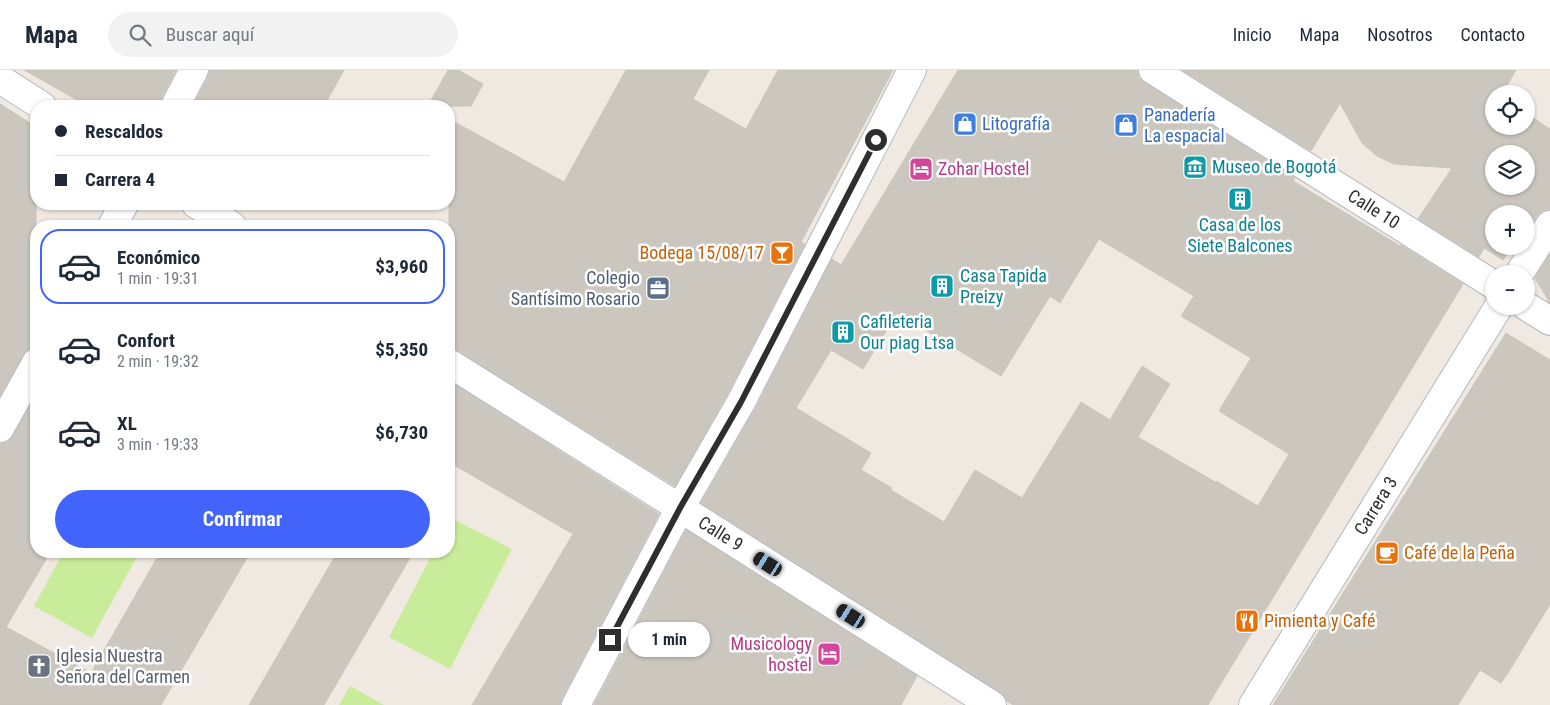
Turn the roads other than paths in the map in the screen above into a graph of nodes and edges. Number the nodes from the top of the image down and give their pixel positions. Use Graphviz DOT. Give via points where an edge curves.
graph roads {
  1 [pos="194,70"];
  2 [pos="912,70"];
  3 [pos="1154,70"];
  4 [pos="0,79"];
  5 [pos="33,100"];
  6 [pos="178,100"];
  7 [pos="206,210"];
  8 [pos="222,220"];
  9 [pos="1550,225"];
  10 [pos="1525,265"];
  11 [pos="1485,279"];
  12 [pos="1535,312"];
  13 [pos="1493,315"];
  14 [pos="1550,321"];
  15 [pos="455,367"];
  16 [pos="30,374"];
  17 [pos="0,428"];
  18 [pos="680,508"];
  19 [pos="576,705"];
  20 [pos="992,705"];
  21 [pos="1253,705"];
  1 -- 6 [label="street"];
  2 -- 18 [label="street" via="741,402"];
  3 -- 11 [label="street, Calle 10"];
  4 -- 5 [label="street"];
  7 -- 8 [label="street"];
  9 -- 10 [label="street"];
  12 -- 14 [label="street"];
  13 -- 21 [label="street, Carrera 3"];
  15 -- 18 [label="street, Calle 9"];
  16 -- 17 [label="street"];
  18 -- 19 [label="street"];
  18 -- 20 [label="street, Calle 9"];
}
